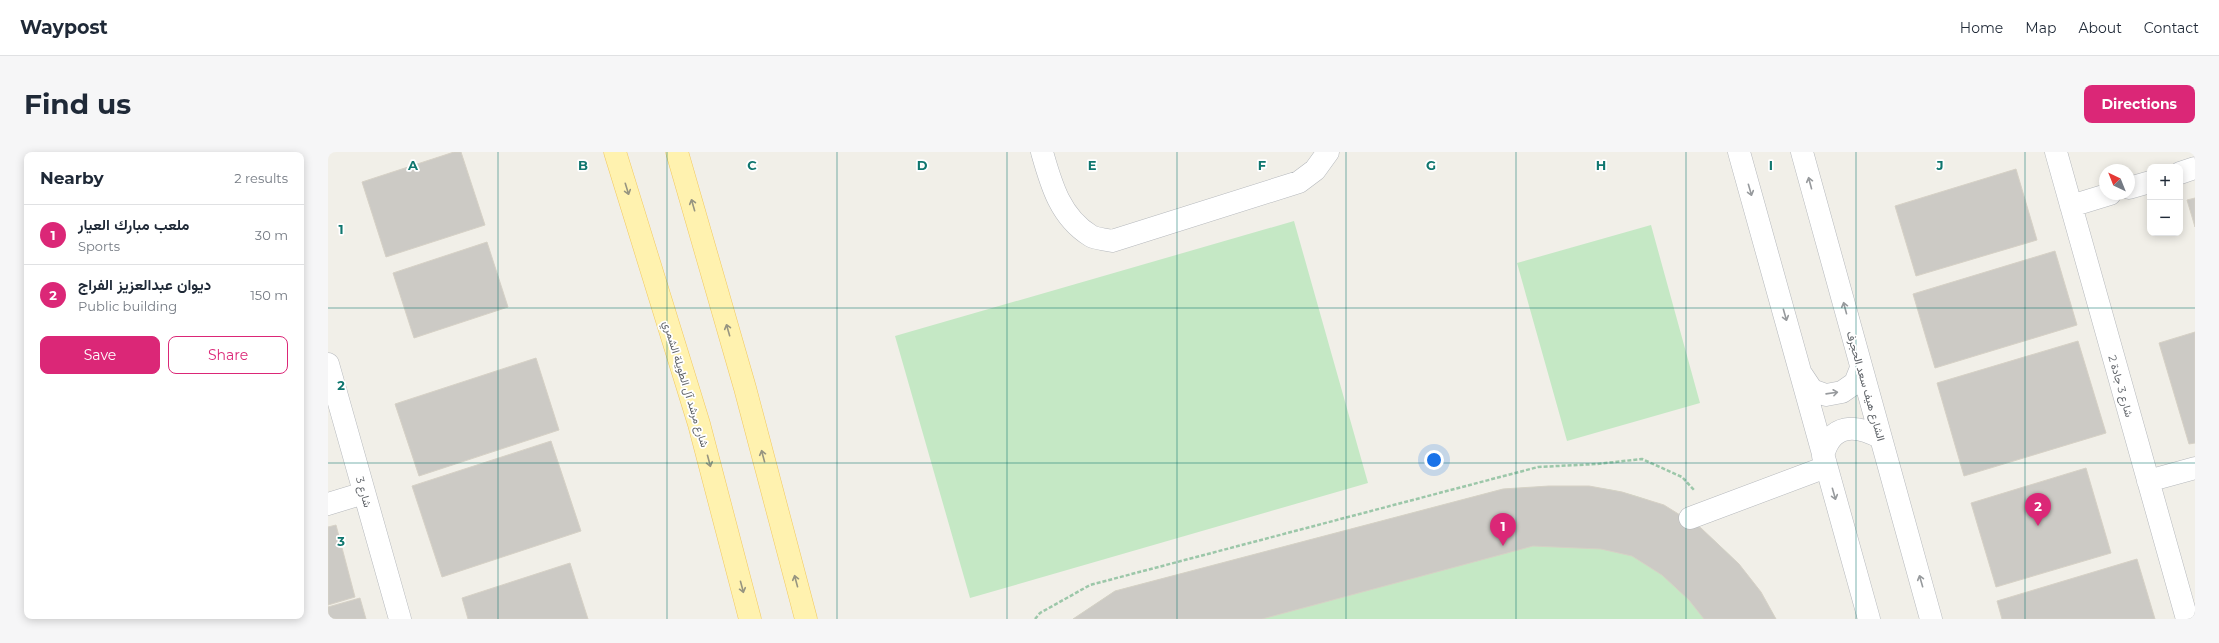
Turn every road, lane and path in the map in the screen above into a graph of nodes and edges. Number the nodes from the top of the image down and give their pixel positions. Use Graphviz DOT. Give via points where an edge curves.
graph roads {
  1 [pos="615,152"];
  2 [pos="677,152"];
  3 [pos="1042,152"];
  4 [pos="1328,152"];
  5 [pos="1740,152"];
  6 [pos="1802,152"];
  7 [pos="2056,152"];
  8 [pos="2195,168"];
  9 [pos="2183,172"];
  10 [pos="2147,183"];
  11 [pos="2135,186"];
  12 [pos="2099,197"];
  13 [pos="2071,206"];
  14 [pos="328,364"];
  15 [pos="1861,368"];
  16 [pos="1802,375"];
  17 [pos="1881,438"];
  18 [pos="1824,461"];
  19 [pos="2195,468"];
  20 [pos="2148,481"];
  21 [pos="364,493"];
  22 [pos="328,504"];
  23 [pos="1711,510"];
  24 [pos="1690,518"];
  25 [pos="752,618"];
  26 [pos="400,619"];
  27 [pos="806,619"];
  28 [pos="1036,619"];
  29 [pos="1869,619"];
  30 [pos="1931,619"];
  31 [pos="2187,619"];
  1 -- 25 [label="main road, شارع مرشد آل الطويلة الشمري, one-way" via="699,424"];
  27 -- 2 [label="main road, one-way" via="745,388"];
  3 -- 4 [label="street" via="1062,207 1075,224 1092,237 1112,241 1294,184 1314,170"];
  5 -- 16 [label="street, one-way"];
  15 -- 6 [label="street, الشارع هيف سعد الحجرف, one-way"];
  7 -- 13 [label="street, شارع 3 جادة 2"];
  8 -- 9 [label="street"];
  10 -- 11 [label="street"];
  12 -- 13 [label="street"];
  13 -- 20 [label="street, شارع 3 جادة 2"];
  14 -- 21 [label="street, شارع 3"];
  16 -- 15 [label="street, one-way" via="1812,390 1826,395 1842,392 1855,383"];
  15 -- 17 [label="street, الشارع هيف سعد الحجرف"];
  16 -- 18 [label="street"];
  17 -- 18 [label="street" via="1853,427 1842,430 1825,446"];
  30 -- 17 [label="street, الشارع هيف سعد الحجرف, one-way"];
  18 -- 23 [label="street"];
  18 -- 29 [label="street, one-way"];
  19 -- 20 [label="street"];
  20 -- 31 [label="street, شارع 3 جادة 2"];
  21 -- 22 [label="street"];
  21 -- 26 [label="street, شارع 3"];
  23 -- 24 [label="street"];
  23 -- 28 [label="path" via="1682,477 1642,459 1538,467 1090,585 1040,613"];
}
